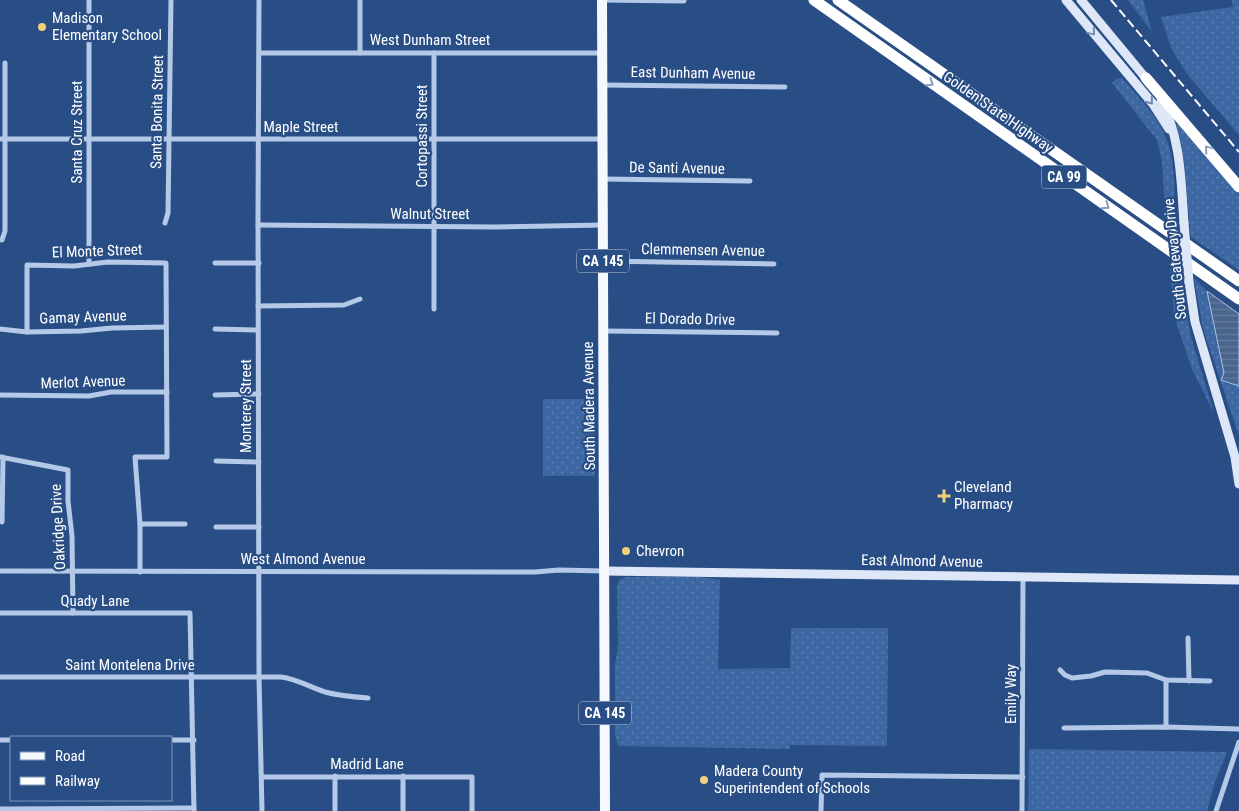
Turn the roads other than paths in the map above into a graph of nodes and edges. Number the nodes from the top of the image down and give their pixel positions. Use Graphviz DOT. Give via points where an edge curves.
graph roads {
  1 [pos="89,0"];
  2 [pos="171,0"];
  3 [pos="259,0"];
  4 [pos="360,0"];
  5 [pos="601,0"];
  6 [pos="805,0"];
  7 [pos="814,0"];
  8 [pos="838,0"];
  9 [pos="848,0"];
  10 [pos="1066,0"];
  11 [pos="1081,0"];
  12 [pos="684,1"];
  13 [pos="900,43"];
  14 [pos="360,52"];
  15 [pos="259,53"];
  16 [pos="434,53"];
  17 [pos="602,53"];
  18 [pos="890,54"];
  19 [pos="1128,56"];
  20 [pos="5,63"];
  21 [pos="1118,64"];
  22 [pos="1146,78"];
  23 [pos="602,85"];
  24 [pos="784,87"];
  25 [pos="2,139"];
  26 [pos="169,139"];
  27 [pos="258,139"];
  28 [pos="602,139"];
  29 [pos="90,140"];
  30 [pos="434,140"];
  31 [pos="1176,145"];
  32 [pos="602,180"];
  33 [pos="750,181"];
  34 [pos="1239,187"];
  35 [pos="164,223"];
  36 [pos="258,225"];
  37 [pos="603,225"];
  38 [pos="435,227"];
  39 [pos="2,240"];
  40 [pos="603,261"];
  41 [pos="259,263"];
  42 [pos="88,264"];
  43 [pos="215,264"];
  44 [pos="774,264"];
  45 [pos="1239,281"];
  46 [pos="1239,298"];
  47 [pos="360,299"];
  48 [pos="258,306"];
  49 [pos="434,309"];
  50 [pos="166,327"];
  51 [pos="0,329"];
  52 [pos="215,329"];
  53 [pos="258,330"];
  54 [pos="603,331"];
  55 [pos="27,332"];
  56 [pos="776,333"];
  57 [pos="166,392"];
  58 [pos="258,394"];
  59 [pos="0,395"];
  60 [pos="215,395"];
  61 [pos="2,457"];
  62 [pos="216,461"];
  63 [pos="259,462"];
  64 [pos="1239,484"];
  65 [pos="2,522"];
  66 [pos="140,524"];
  67 [pos="185,524"];
  68 [pos="216,526"];
  69 [pos="259,526"];
  70 [pos="605,570"];
  71 [pos="0,571"];
  72 [pos="72,572"];
  73 [pos="140,572"];
  74 [pos="260,572"];
  75 [pos="1023,576"];
  76 [pos="1239,580"];
  77 [pos="0,613"];
  78 [pos="73,613"];
  79 [pos="1188,638"];
  80 [pos="1060,670"];
  81 [pos="259,677"];
  82 [pos="0,678"];
  83 [pos="191,678"];
  84 [pos="1166,680"];
  85 [pos="1189,681"];
  86 [pos="1210,681"];
  87 [pos="368,698"];
  88 [pos="1166,727"];
  89 [pos="1064,728"];
  90 [pos="1239,729"];
  91 [pos="172,740"];
  92 [pos="194,740"];
  93 [pos="1239,742"];
  94 [pos="335,776"];
  95 [pos="403,776"];
  96 [pos="262,777"];
  97 [pos="1023,777"];
  98 [pos="0,809"];
  99 [pos="194,810"];
  100 [pos="262,811"];
  101 [pos="335,811"];
  102 [pos="403,811"];
  103 [pos="472,811"];
  104 [pos="605,811"];
  105 [pos="820,811"];
  106 [pos="1022,811"];
  107 [pos="1216,811"];
  1 -- 29 [label="street, Santa Cruz Street"];
  2 -- 26 [label="street, Santa Bonita Street"];
  3 -- 15 [label="street, Monterey Street"];
  4 -- 14 [label="street"];
  5 -- 12 [label="street"];
  5 -- 17 [label="main road, South Madera Avenue / CA 145"];
  6 -- 18 [label="highway"];
  7 -- 18 [label="highway, Golden State Highway / CA 99"];
  8 -- 13 [label="highway, Golden State Highway / CA 99"];
  9 -- 13 [label="highway"];
  10 -- 21 [label="main road, South Gateway Drive, one-way"];
  11 -- 19 [label="main road, South Gateway Drive"];
  13 -- 45 [label="highway, Golden State Highway / CA 99"];
  14 -- 15 [label="street, West Dunham Street"];
  14 -- 16 [label="street, West Dunham Street"];
  15 -- 27 [label="street, Monterey Street"];
  16 -- 17 [label="street, West Dunham Street"];
  16 -- 30 [label="street, Cortopassi Street"];
  17 -- 23 [label="main road, South Madera Avenue / CA 145"];
  18 -- 46 [label="highway, Golden State Highway / CA 99, one-way"];
  19 -- 21 [label="main road"];
  19 -- 22 [label="main road, South Gateway Drive"];
  20 -- 25 [label="street"];
  21 -- 31 [label="main road, South Gateway Drive, one-way" via="1158,111"];
  22 -- 31 [label="main road, South Gateway Drive" via="1167,111"];
  34 -- 22 [label="highway, one-way"];
  23 -- 24 [label="street, East Dunham Avenue"];
  23 -- 28 [label="main road, South Madera Avenue / CA 145"];
  25 -- 29 [label="street, Maple Street"];
  25 -- 39 [label="street" via="5,231"];
  26 -- 27 [label="street, Maple Street"];
  26 -- 29 [label="street, Maple Street"];
  26 -- 35 [label="street, Santa Bonita Street" via="168,213"];
  27 -- 30 [label="street, Maple Street"];
  27 -- 36 [label="street, Monterey Street"];
  28 -- 30 [label="street, Maple Street"];
  28 -- 32 [label="main road, South Madera Avenue / CA 145"];
  29 -- 42 [label="street, Santa Cruz Street"];
  30 -- 38 [label="street, Cortopassi Street"];
  31 -- 64 [label="main road, South Gateway Drive, bridge" via="1195,322 1235,457"];
  32 -- 33 [label="street, De Santi Avenue"];
  32 -- 37 [label="main road, South Madera Avenue / CA 145"];
  36 -- 38 [label="street, Walnut Street"];
  36 -- 41 [label="street, Monterey Street"];
  37 -- 38 [label="street, Walnut Street"];
  37 -- 40 [label="main road, South Madera Avenue / CA 145"];
  38 -- 49 [label="street, Cortopassi Street"];
  40 -- 44 [label="street, Clemmensen Avenue"];
  40 -- 54 [label="main road, South Madera Avenue / CA 145"];
  41 -- 43 [label="street"];
  41 -- 48 [label="street, Monterey Street"];
  42 -- 50 [label="street, El Monte Street" via="166,262"];
  42 -- 55 [label="street, El Monte Street" via="27,265"];
  47 -- 48 [label="street" via="344,305"];
  48 -- 53 [label="street, Monterey Street"];
  50 -- 55 [label="street, Gamay Avenue"];
  50 -- 57 [label="street"];
  51 -- 55 [label="street, Gamay Avenue"];
  52 -- 53 [label="street"];
  53 -- 58 [label="street, Monterey Street"];
  54 -- 56 [label="street, El Dorado Drive"];
  54 -- 70 [label="main road, South Madera Avenue / CA 145"];
  57 -- 59 [label="street, Merlot Avenue" via="111,392 89,396"];
  57 -- 66 [label="street" via="167,457 135,458"];
  58 -- 60 [label="street"];
  58 -- 63 [label="street, Monterey Street"];
  61 -- 65 [label="street"];
  61 -- 72 [label="street, Oakridge Drive" via="68,470"];
  62 -- 63 [label="street"];
  63 -- 69 [label="street, Monterey Street"];
  66 -- 67 [label="street"];
  66 -- 73 [label="street"];
  68 -- 69 [label="street"];
  69 -- 74 [label="street, Monterey Street"];
  70 -- 74 [label="street, West Almond Avenue"];
  70 -- 75 [label="main road, East Almond Avenue"];
  70 -- 104 [label="main road, South Madera Avenue / CA 145"];
  71 -- 72 [label="street, West Almond Avenue"];
  72 -- 73 [label="street, West Almond Avenue"];
  72 -- 78 [label="street, Oakridge Drive"];
  73 -- 74 [label="street, West Almond Avenue"];
  74 -- 81 [label="street, Monterey Street"];
  75 -- 76 [label="main road, East Almond Avenue"];
  75 -- 97 [label="street, Emily Way"];
  77 -- 78 [label="street, Quady Lane"];
  78 -- 83 [label="street, Quady Lane" via="190,613"];
  79 -- 85 [label="street"];
  80 -- 84 [label="street" via="1072,678 1105,672 1147,673"];
  81 -- 83 [label="street, Saint Montelena Drive"];
  81 -- 87 [label="street, Saint Montelena Drive" via="291,678 338,696"];
  81 -- 96 [label="street, Monterey Street"];
  82 -- 83 [label="street, Saint Montelena Drive"];
  83 -- 92 [label="street"];
  84 -- 85 [label="street"];
  84 -- 88 [label="street"];
  85 -- 86 [label="street"];
  88 -- 89 [label="street"];
  88 -- 90 [label="street"];
  91 -- 92 [label="street"];
  92 -- 99 [label="street"];
  93 -- 107 [label="street"];
  94 -- 95 [label="street, Madrid Lane"];
  94 -- 96 [label="street, Madrid Lane"];
  94 -- 101 [label="street"];
  95 -- 102 [label="street"];
  95 -- 103 [label="street, Madrid Lane" via="472,777"];
  96 -- 100 [label="street, Monterey Street"];
  97 -- 105 [label="street" via="822,776"];
  97 -- 106 [label="street, Emily Way"];
  98 -- 99 [label="street"];
}
